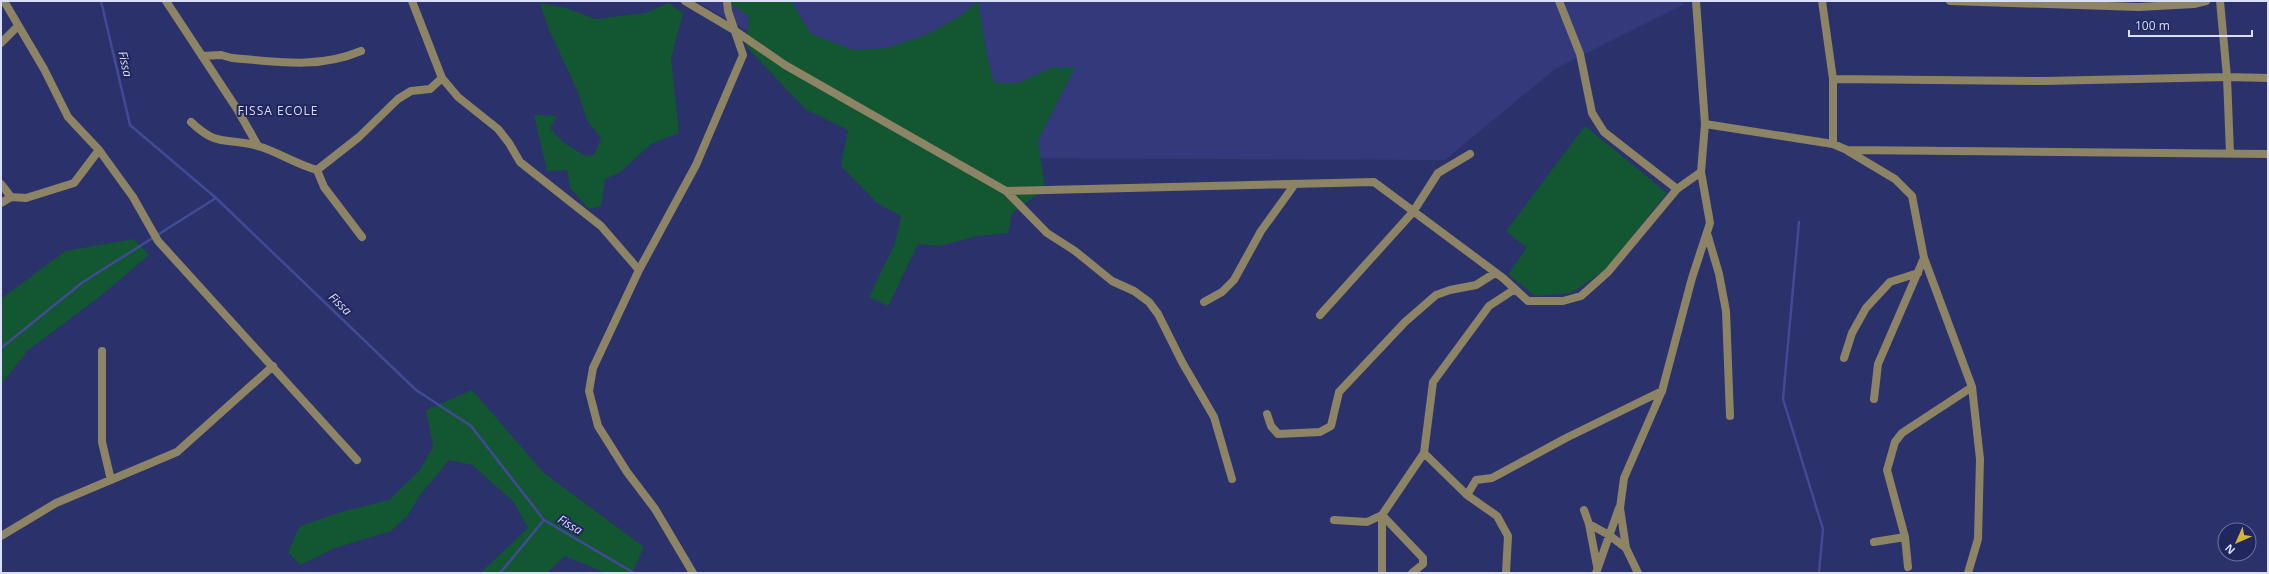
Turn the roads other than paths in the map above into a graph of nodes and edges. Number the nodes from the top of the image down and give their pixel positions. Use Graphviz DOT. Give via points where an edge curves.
graph roads {
  1 [pos="4,1"];
  2 [pos="166,1"];
  3 [pos="412,1"];
  4 [pos="684,1"];
  5 [pos="727,1"];
  6 [pos="1559,1"];
  7 [pos="1696,1"];
  8 [pos="1822,1"];
  9 [pos="1950,1"];
  10 [pos="2206,1"];
  11 [pos="2220,1"];
  12 [pos="2062,3"];
  13 [pos="18,26"];
  14 [pos="734,30"];
  15 [pos="1,43"];
  16 [pos="361,51"];
  17 [pos="202,56"];
  18 [pos="2227,77"];
  19 [pos="442,78"];
  20 [pos="2268,78"];
  21 [pos="1833,79"];
  22 [pos="191,122"];
  23 [pos="1704,124"];
  24 [pos="1832,144"];
  25 [pos="258,146"];
  26 [pos="99,150"];
  27 [pos="1847,150"];
  28 [pos="2230,153"];
  29 [pos="1470,154"];
  30 [pos="2268,154"];
  31 [pos="317,170"];
  32 [pos="1701,172"];
  33 [pos="1,184"];
  34 [pos="1295,184"];
  35 [pos="1677,189"];
  36 [pos="1006,191"];
  37 [pos="11,197"];
  38 [pos="1,202"];
  39 [pos="1414,212"];
  40 [pos="1707,232"];
  41 [pos="362,237"];
  42 [pos="1924,258"];
  43 [pos="639,270"];
  44 [pos="1495,273"];
  45 [pos="1918,273"];
  46 [pos="1515,289"];
  47 [pos="1204,302"];
  48 [pos="1320,315"];
  49 [pos="102,351"];
  50 [pos="1844,358"];
  51 [pos="273,366"];
  52 [pos="1972,386"];
  53 [pos="1662,391"];
  54 [pos="1874,399"];
  55 [pos="1266,414"];
  56 [pos="1730,416"];
  57 [pos="1424,453"];
  58 [pos="357,460"];
  59 [pos="1232,479"];
  60 [pos="111,480"];
  61 [pos="1467,494"];
  62 [pos="1620,508"];
  63 [pos="1584,510"];
  64 [pos="1382,515"];
  65 [pos="1334,520"];
  66 [pos="1589,524"];
  67 [pos="1609,535"];
  68 [pos="1,536"];
  69 [pos="1905,537"];
  70 [pos="1874,542"];
  71 [pos="1626,548"];
  72 [pos="1908,567"];
  73 [pos="1596,570"];
  74 [pos="693,573"];
  75 [pos="1382,573"];
  76 [pos="1412,573"];
  77 [pos="1506,573"];
  78 [pos="1638,573"];
  79 [pos="1968,573"];
  1 -- 13 [label="street"];
  2 -- 17 [label="street"];
  3 -- 19 [label="street"];
  4 -- 14 [label="street"];
  5 -- 14 [label="street"];
  6 -- 35 [label="street" via="1580,54 1592,113 1604,132"];
  7 -- 23 [label="street"];
  8 -- 21 [label="street"];
  9 -- 12 [label="street"];
  10 -- 12 [label="street" via="2139,7"];
  11 -- 18 [label="street"];
  13 -- 15 [label="street"];
  13 -- 26 [label="street" via="68,118"];
  14 -- 36 [label="street" via="785,65"];
  14 -- 43 [label="street" via="743,55 696,166"];
  16 -- 17 [label="street" via="318,64 232,58 222,55"];
  17 -- 25 [label="street"];
  18 -- 20 [label="street"];
  18 -- 21 [label="street" via="2044,81"];
  18 -- 28 [label="street"];
  19 -- 31 [label="street" via="430,89 411,91 398,99 360,137"];
  19 -- 43 [label="street" via="458,97 498,129 520,162 601,226"];
  21 -- 24 [label="street"];
  22 -- 25 [label="street" via="211,138"];
  23 -- 24 [label="street"];
  23 -- 32 [label="street"];
  24 -- 27 [label="street"];
  25 -- 31 [label="street"];
  26 -- 37 [label="street" via="74,183 26,198"];
  26 -- 51 [label="street" via="133,197 158,241"];
  27 -- 28 [label="street"];
  27 -- 42 [label="street" via="1895,179 1912,196"];
  28 -- 30 [label="street"];
  29 -- 39 [label="street" via="1438,172"];
  31 -- 41 [label="street" via="324,187"];
  32 -- 35 [label="street"];
  32 -- 40 [label="street" via="1710,223"];
  33 -- 37 [label="street"];
  34 -- 36 [label="street"];
  34 -- 39 [label="street" via="1374,182"];
  34 -- 47 [label="street" via="1261,231 1234,280 1222,292"];
  35 -- 46 [label="street" via="1608,272 1581,296 1563,301 1528,301"];
  36 -- 59 [label="street" via="1047,233 1075,251 1112,281 1149,302 1214,416"];
  37 -- 38 [label="street"];
  39 -- 44 [label="street"];
  39 -- 48 [label="street"];
  40 -- 53 [label="street"];
  40 -- 56 [label="street" via="1726,311"];
  42 -- 45 [label="street"];
  42 -- 52 [label="street"];
  43 -- 74 [label="street" via="593,368 589,391 598,426 626,472 655,508"];
  44 -- 46 [label="street"];
  44 -- 55 [label="street" via="1476,285 1436,295 1405,322 1339,392 1331,426 1320,432 1278,434"];
  45 -- 50 [label="street" via="1890,282 1866,308 1852,333"];
  45 -- 54 [label="street" via="1878,364"];
  46 -- 57 [label="street" via="1489,306 1433,382"];
  49 -- 60 [label="street" via="102,442"];
  51 -- 58 [label="street"];
  51 -- 60 [label="street" via="177,452"];
  52 -- 69 [label="street" via="1902,433 1895,442 1887,470"];
  52 -- 79 [label="street" via="1980,459 1978,539"];
  53 -- 61 [label="street" via="1492,478 1476,480"];
  53 -- 62 [label="street" via="1624,478"];
  57 -- 61 [label="street"];
  57 -- 64 [label="street"];
  60 -- 68 [label="street" via="56,503"];
  61 -- 77 [label="street" via="1497,516 1508,536"];
  62 -- 67 [label="street"];
  62 -- 71 [label="street"];
  63 -- 66 [label="street"];
  64 -- 65 [label="street" via="1367,522"];
  64 -- 75 [label="street"];
  64 -- 76 [label="street" via="1423,558 1423,564"];
  66 -- 67 [label="street"];
  66 -- 73 [label="street"];
  67 -- 71 [label="street"];
  67 -- 73 [label="street"];
  69 -- 70 [label="street"];
  69 -- 72 [label="street"];
  71 -- 78 [label="street"];
}
